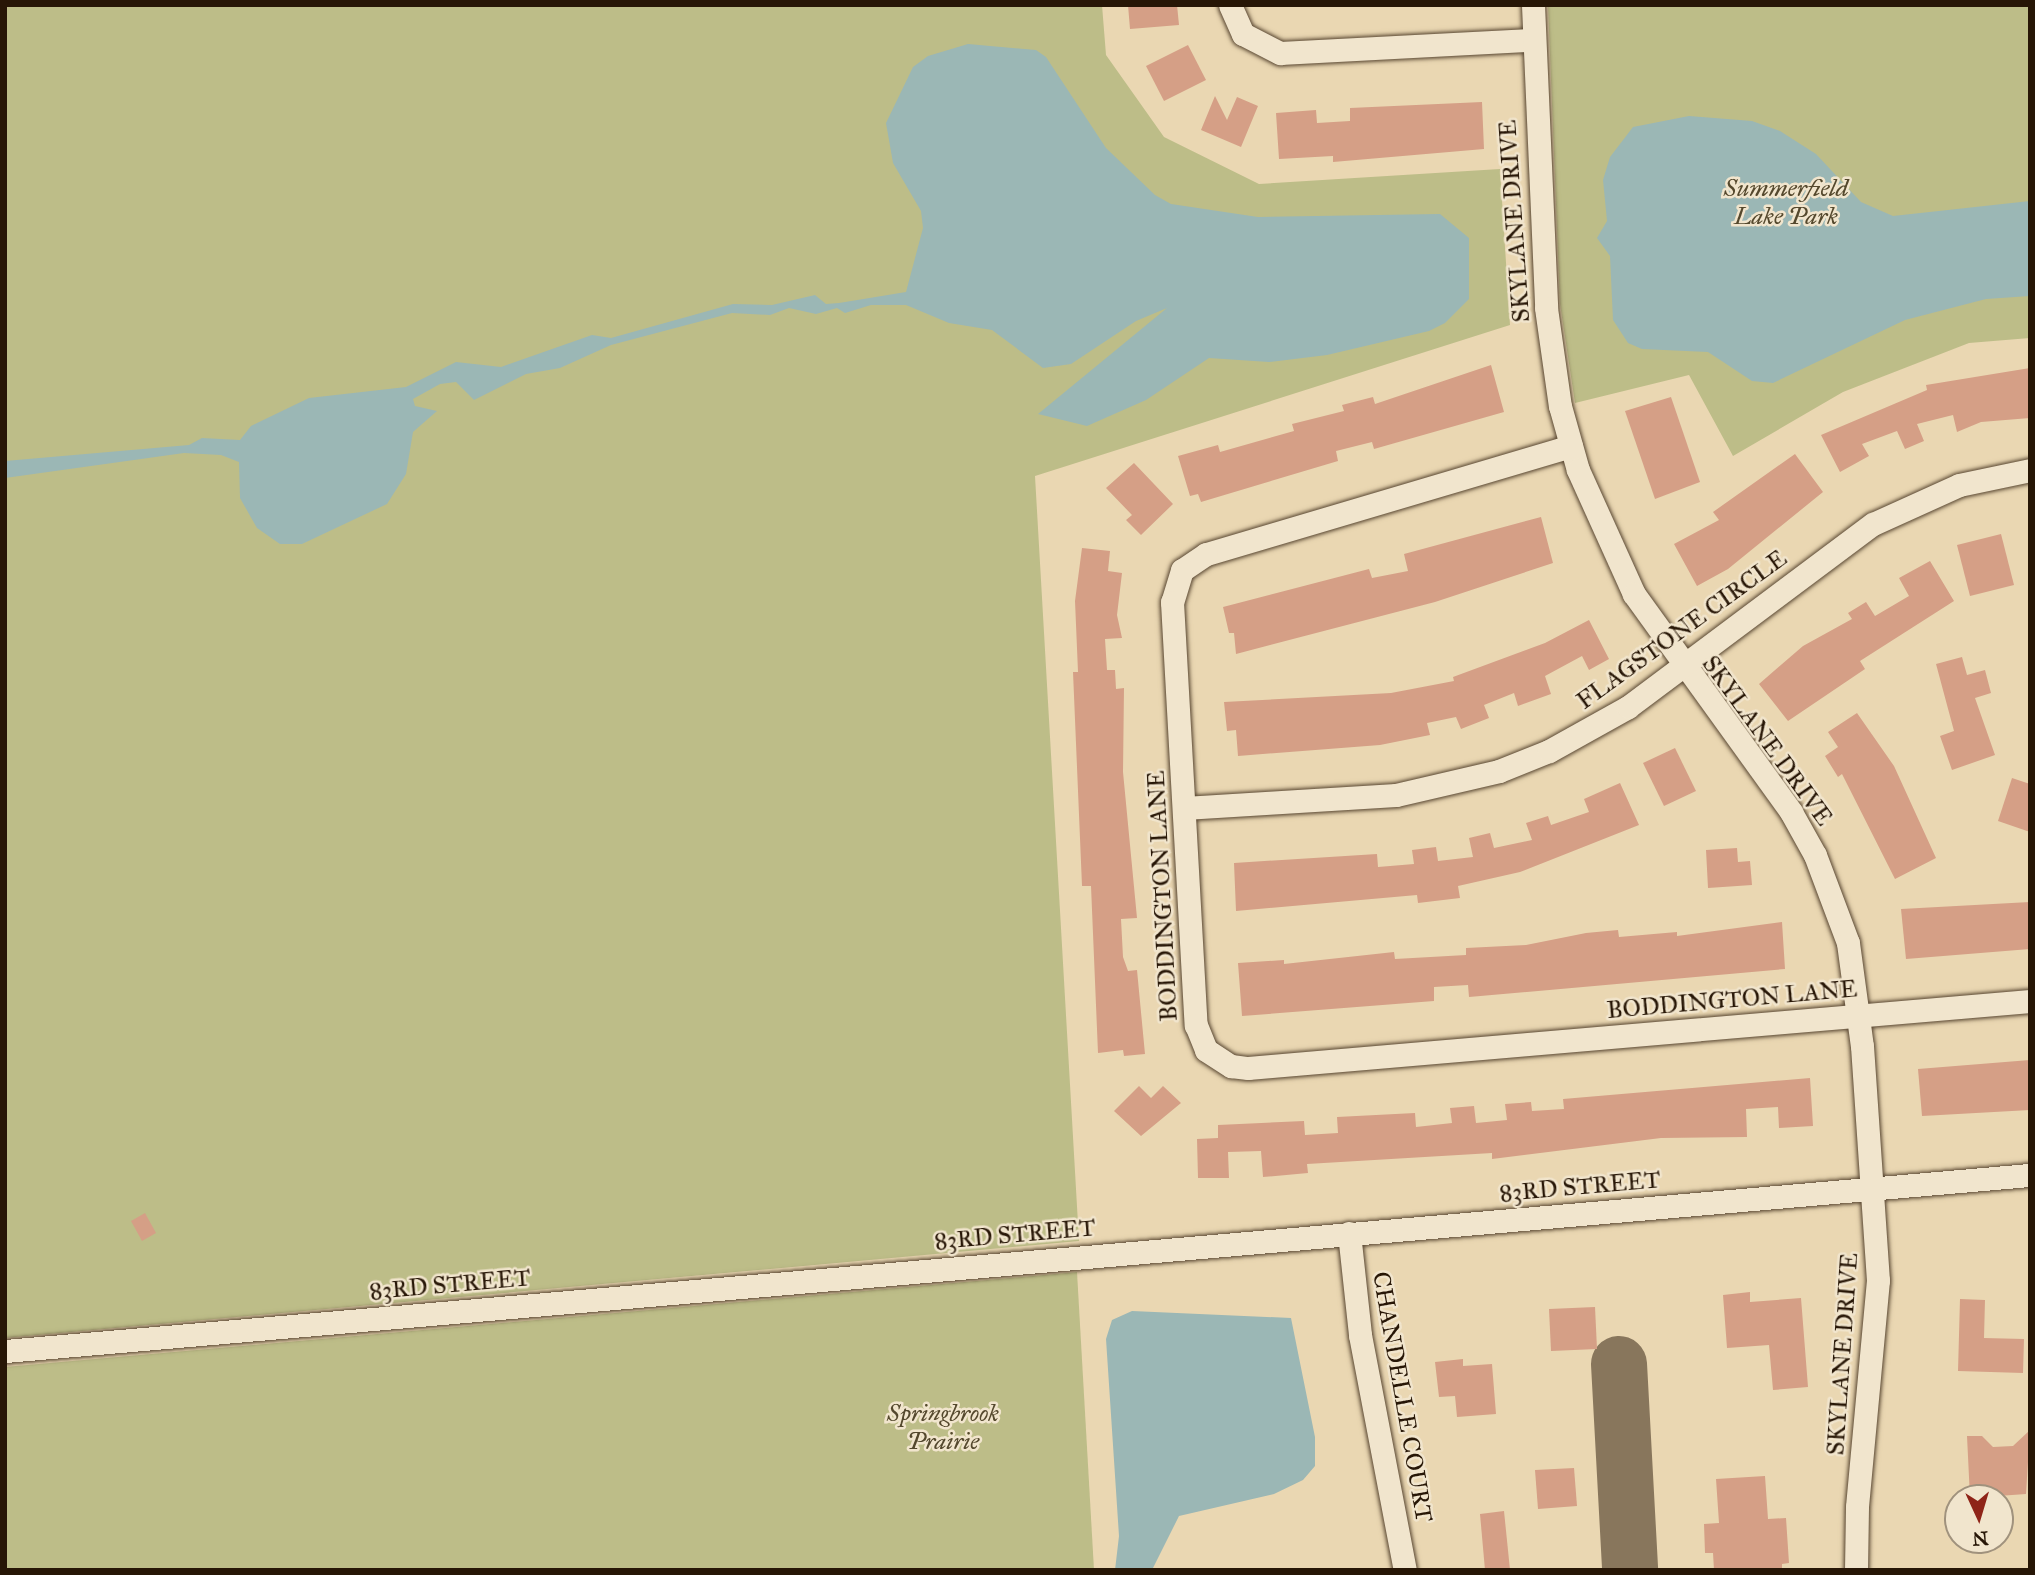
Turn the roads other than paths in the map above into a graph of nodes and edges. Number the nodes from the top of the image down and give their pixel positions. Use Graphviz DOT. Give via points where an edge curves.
graph roads {
  1 [pos="1230,5"];
  2 [pos="1533,5"];
  3 [pos="1531,40"];
  4 [pos="1572,446"];
  5 [pos="2030,470"];
  6 [pos="1683,668"];
  7 [pos="1184,808"];
  8 [pos="2030,1001"];
  9 [pos="1859,1016"];
  10 [pos="2030,1175"];
  11 [pos="1874,1188"];
  12 [pos="1349,1233"];
  13 [pos="5,1351"];
  14 [pos="1405,1570"];
  15 [pos="1856,1570"];
  1 -- 3 [label="street" via="1243,34 1280,53"];
  2 -- 3 [label="street, SKYLANE DRIVE"];
  3 -- 4 [label="street, SKYLANE DRIVE" via="1549,334"];
  4 -- 6 [label="street, SKYLANE DRIVE" via="1610,550"];
  4 -- 7 [label="street, BODDINGTON LANE" via="1206,554 1182,570 1172,602"];
  5 -- 6 [label="street, FLAGSTONE CIRCLE" via="1959,485 1873,524"];
  6 -- 7 [label="street, FLAGSTONE CIRCLE" via="1596,727 1549,751 1448,785 1354,799"];
  6 -- 9 [label="street, SKYLANE DRIVE" via="1791,812 1815,855 1848,943"];
  7 -- 9 [label="street, BODDINGTON LANE" via="1196,1025 1206,1050 1231,1066"];
  8 -- 9 [label="street, BODDINGTON LANE"];
  9 -- 11 [label="street, SKYLANE DRIVE"];
  10 -- 11 [label="street, 83RD STREET"];
  11 -- 12 [label="street, 83RD STREET"];
  11 -- 15 [label="street, SKYLANE DRIVE" via="1878,1280 1857,1507"];
  12 -- 13 [label="street, 83RD STREET"];
  12 -- 14 [label="street, CHANDELLE COURT" via="1362,1347"];
}
